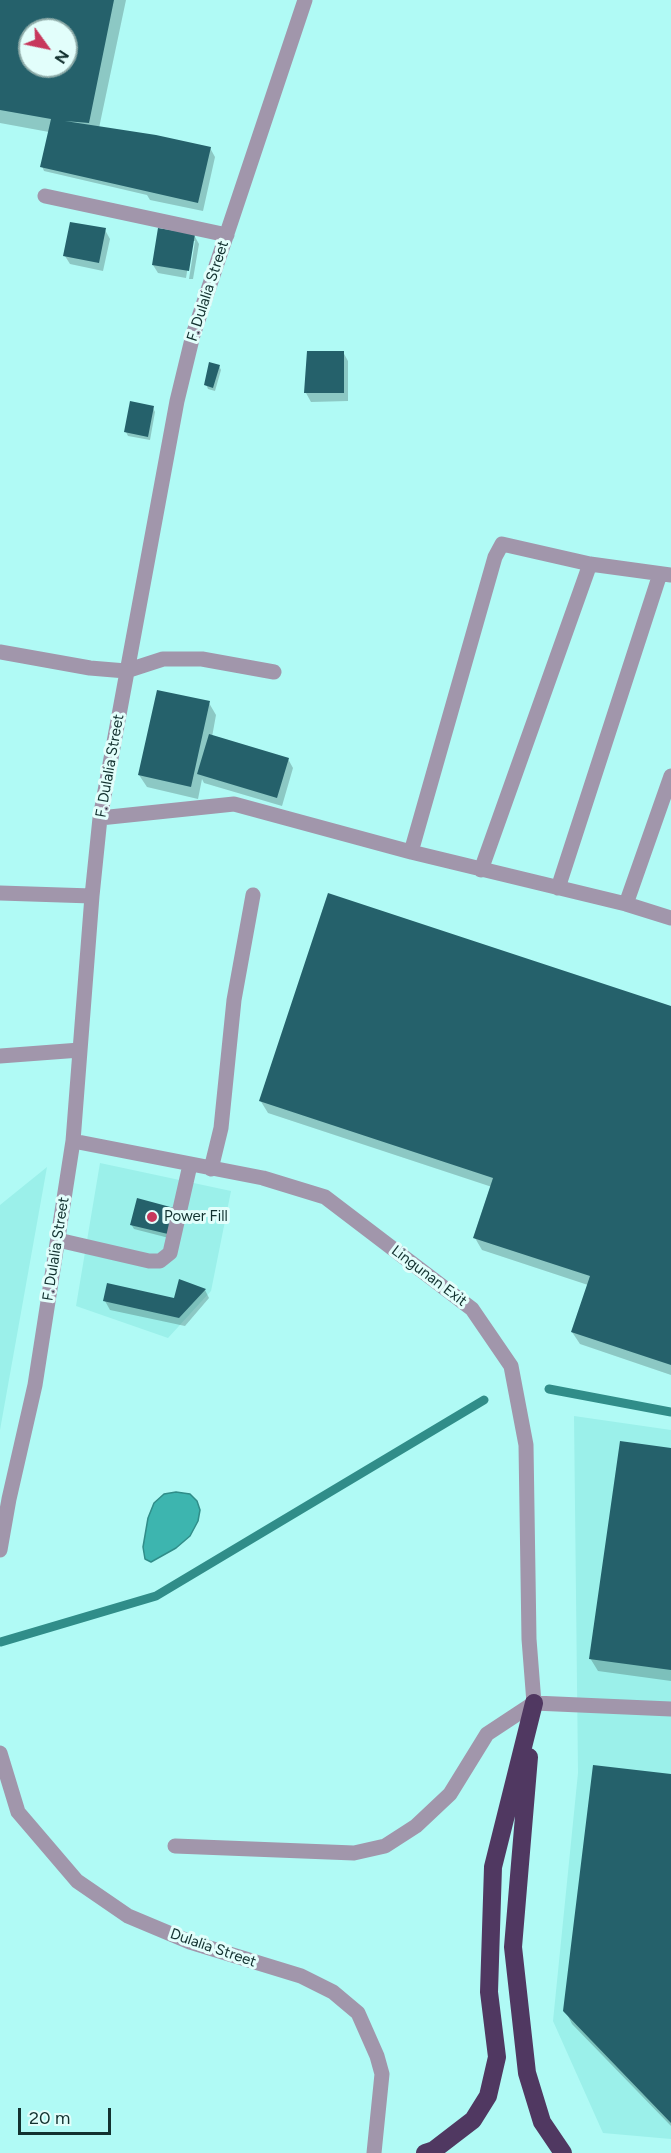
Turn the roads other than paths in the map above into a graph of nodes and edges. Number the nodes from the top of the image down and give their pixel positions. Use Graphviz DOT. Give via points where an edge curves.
graph roads {
  1 [pos="305,0"];
  2 [pos="45,196"];
  3 [pos="226,235"];
  4 [pos="590,564"];
  5 [pos="666,574"];
  6 [pos="0,652"];
  7 [pos="126,671"];
  8 [pos="274,672"];
  9 [pos="671,776"];
  10 [pos="100,818"];
  11 [pos="411,852"];
  12 [pos="481,870"];
  13 [pos="558,888"];
  14 [pos="0,893"];
  15 [pos="253,895"];
  16 [pos="92,896"];
  17 [pos="626,903"];
  18 [pos="671,918"];
  19 [pos="80,1050"];
  20 [pos="0,1056"];
  21 [pos="73,1141"];
  22 [pos="189,1165"];
  23 [pos="211,1169"];
  24 [pos="58,1240"];
  25 [pos="0,1550"];
  26 [pos="534,1703"];
  27 [pos="671,1709"];
  28 [pos="0,1753"];
  29 [pos="175,1846"];
  30 [pos="374,2153"];
  31 [pos="425,2153"];
  32 [pos="563,2153"];
  1 -- 3 [label="street, F. Dulalia Street"];
  2 -- 3 [label="street"];
  3 -- 7 [label="street, F. Dulalia Street" via="193,335 177,401"];
  4 -- 5 [label="street"];
  4 -- 11 [label="street" via="502,544 495,557"];
  4 -- 12 [label="street"];
  5 -- 13 [label="street"];
  6 -- 7 [label="street"];
  7 -- 8 [label="street" via="163,659 202,659"];
  7 -- 10 [label="street, F. Dulalia Street"];
  9 -- 17 [label="street"];
  10 -- 11 [label="street" via="234,804"];
  10 -- 16 [label="street, F. Dulalia Street"];
  11 -- 12 [label="street"];
  12 -- 13 [label="street"];
  13 -- 17 [label="street"];
  14 -- 16 [label="street"];
  15 -- 23 [label="street" via="234,1000 221,1128"];
  16 -- 19 [label="street, F. Dulalia Street"];
  17 -- 18 [label="street"];
  19 -- 20 [label="street"];
  19 -- 21 [label="street, F. Dulalia Street"];
  21 -- 22 [label="street, Lingunan Exit"];
  21 -- 24 [label="street, F. Dulalia Street"];
  22 -- 23 [label="street, Lingunan Exit"];
  22 -- 24 [label="street" via="170,1253 160,1261"];
  23 -- 26 [label="street, Lingunan Exit" via="263,1178 325,1197 472,1309 511,1366 526,1445 529,1639"];
  24 -- 25 [label="street, F. Dulalia Street" via="35,1385"];
  26 -- 27 [label="street"];
  26 -- 29 [label="street" via="487,1734 450,1794 416,1826 385,1846 354,1853"];
  26 -- 31 [label="highway" via="493,1867 489,1992 497,2057 488,2097 473,2120"];
  26 -- 32 [label="highway" via="513,1947 527,2073 542,2122"];
  28 -- 30 [label="street, Dulalia Street" via="18,1812 77,1881 128,1916 190,1942 301,1976 333,1992 358,2013 382,2074"];
}
